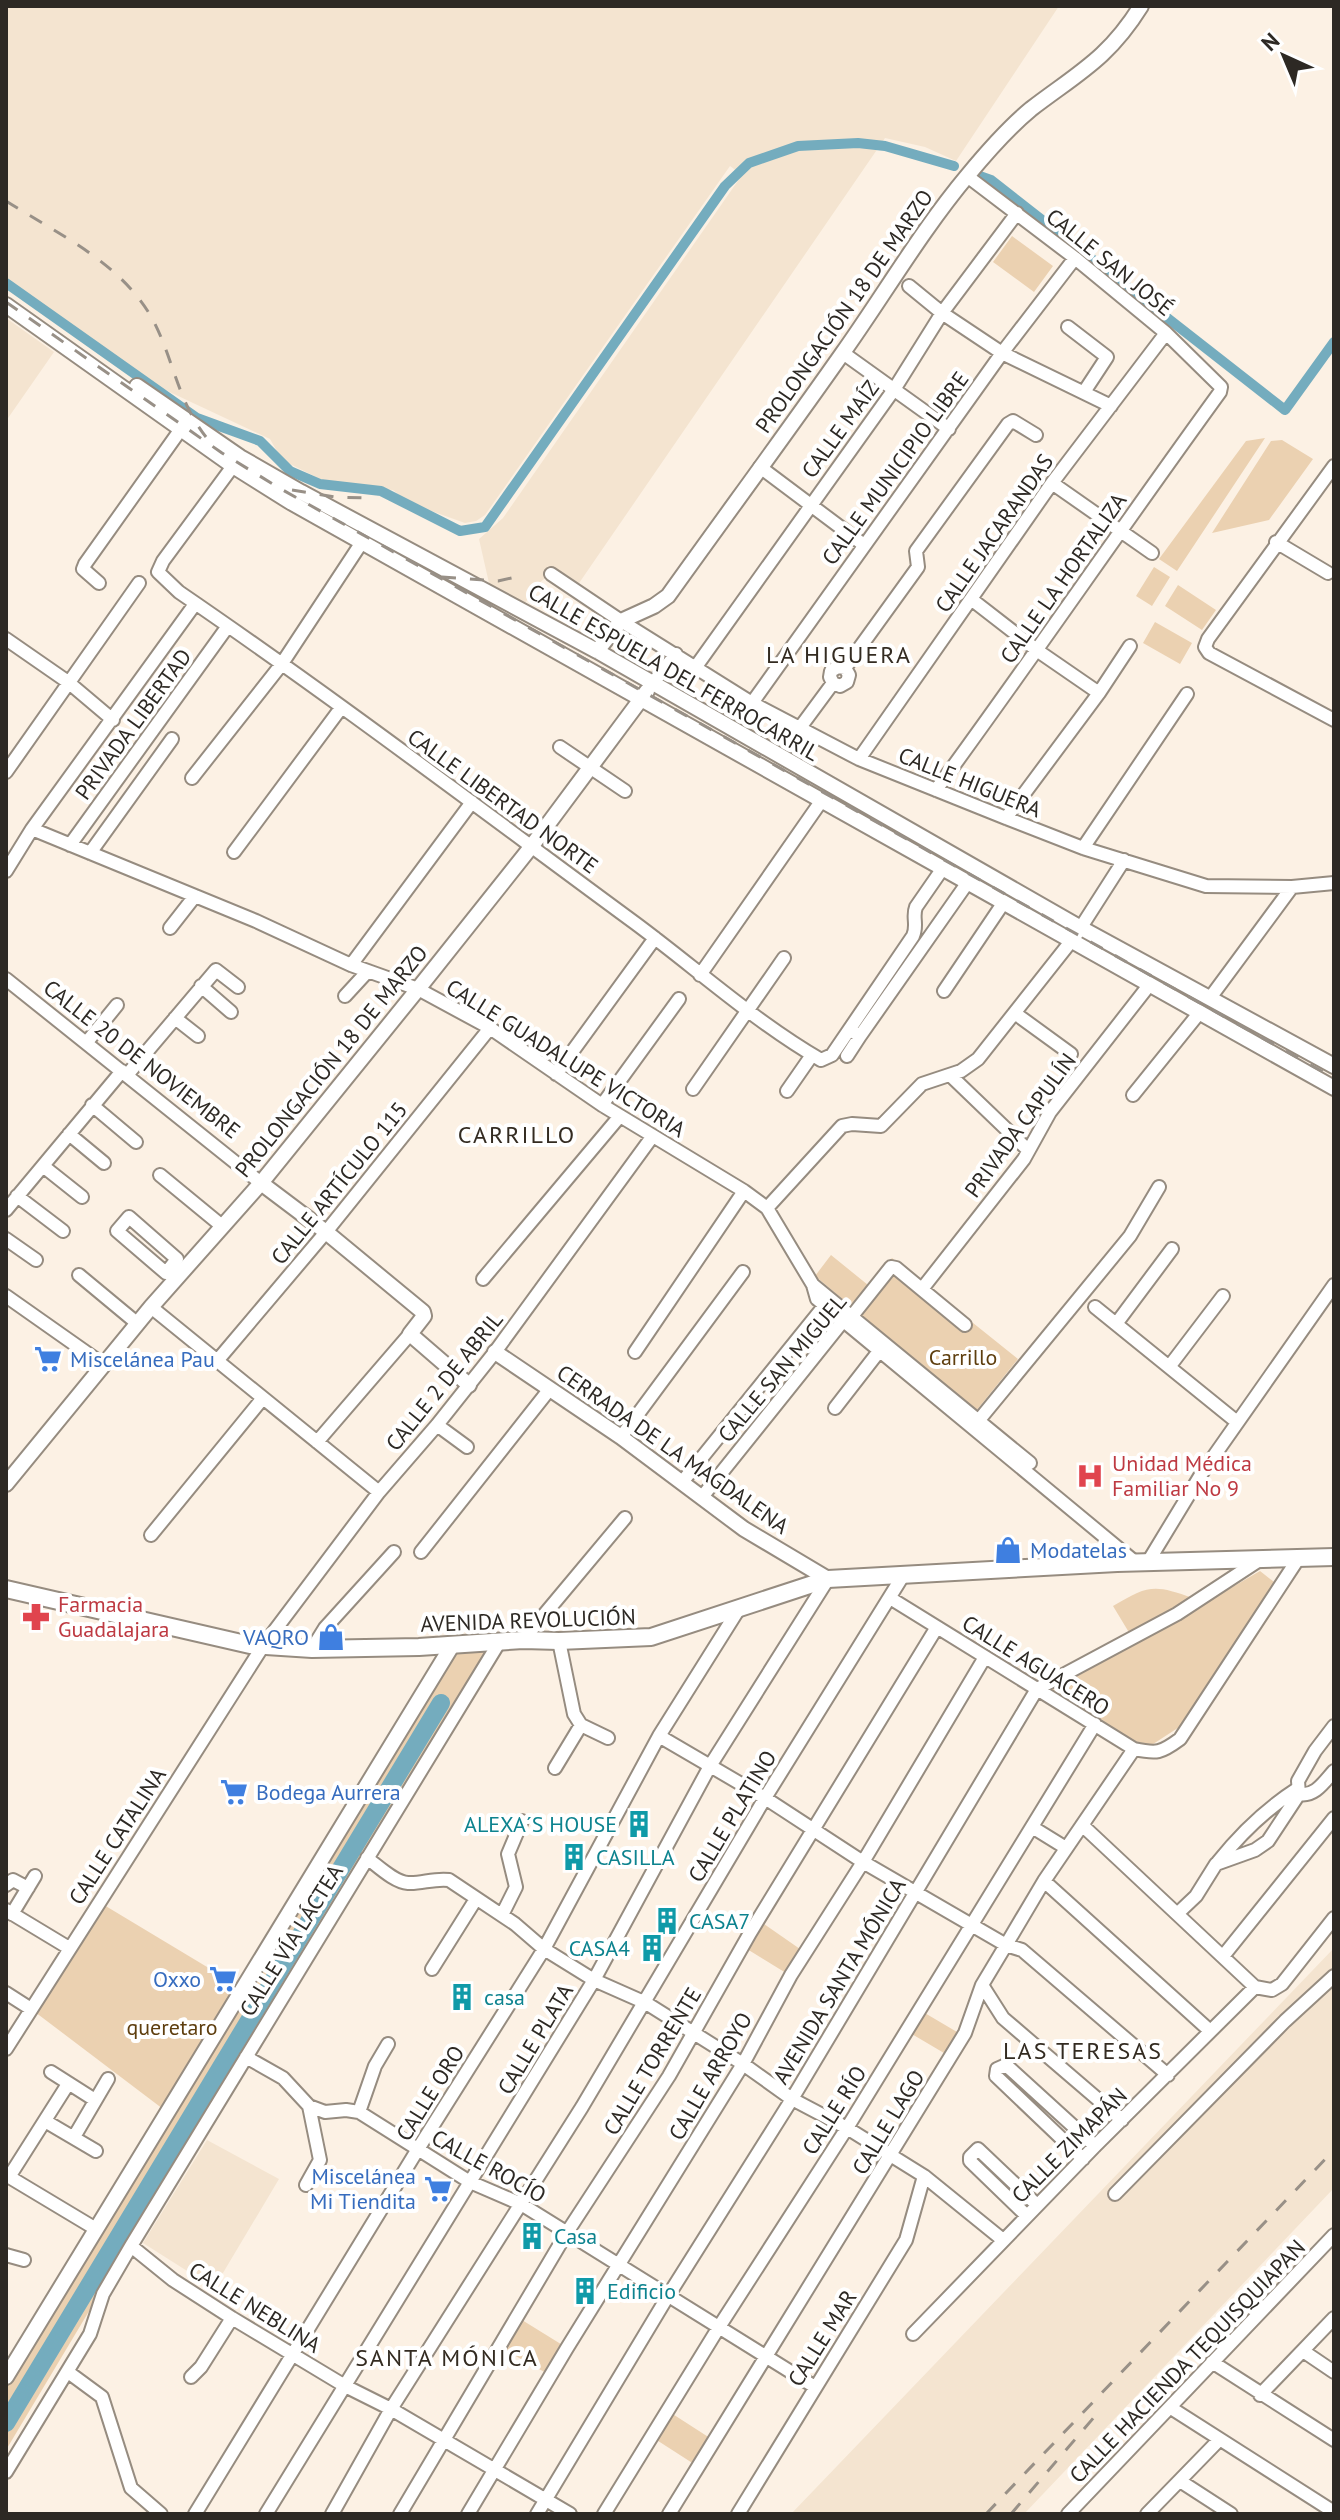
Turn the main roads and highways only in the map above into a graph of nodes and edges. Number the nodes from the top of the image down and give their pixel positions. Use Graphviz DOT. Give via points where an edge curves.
graph roads {
  1 [pos="1334,1557"];
  2 [pos="6,1589"];
  1 -- 2 [label="main road, AVENIDA REVOLUCIÓN" via="828,1579 651,1637 312,1649 263,1646"];
}
